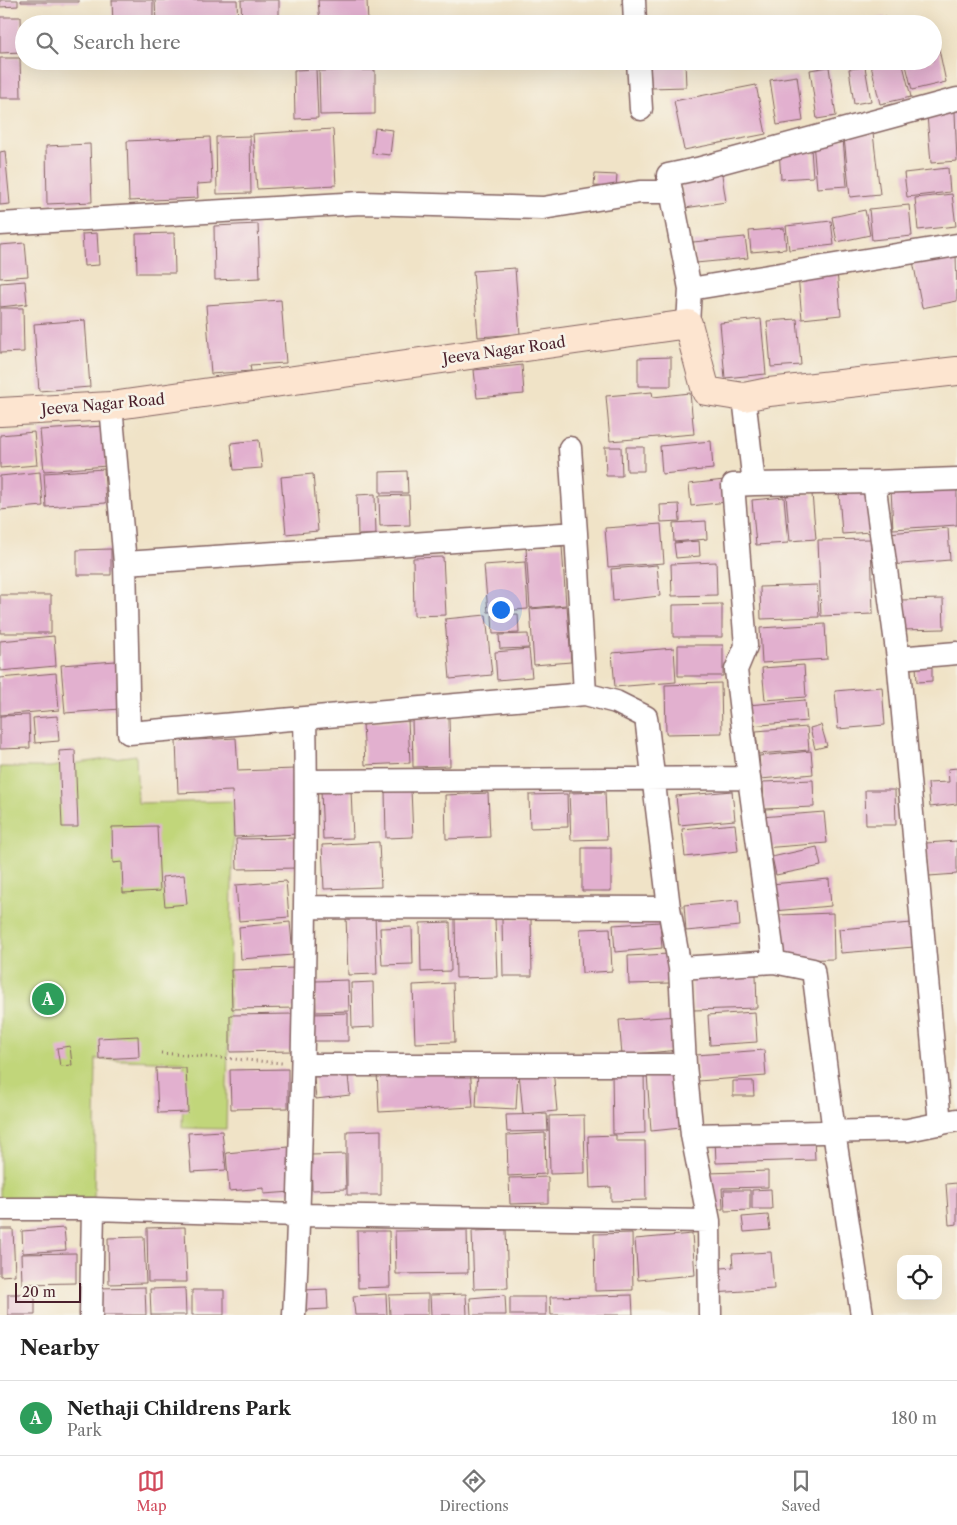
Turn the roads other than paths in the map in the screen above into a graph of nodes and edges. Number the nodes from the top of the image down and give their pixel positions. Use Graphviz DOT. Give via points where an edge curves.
graph roads {
  1 [pos="634,0"];
  2 [pos="635,15"];
  3 [pos="639,70"];
  4 [pos="957,99"];
  5 [pos="641,109"];
  6 [pos="671,192"];
  7 [pos="0,224"];
  8 [pos="957,245"];
  9 [pos="690,289"];
  10 [pos="688,324"];
  11 [pos="957,371"];
  12 [pos="744,397"];
  13 [pos="111,406"];
  14 [pos="0,412"];
  15 [pos="570,448"];
  16 [pos="957,479"];
  17 [pos="874,482"];
  18 [pos="754,484"];
  19 [pos="576,533"];
  20 [pos="125,563"];
  21 [pos="957,653"];
  22 [pos="898,658"];
  23 [pos="585,694"];
  24 [pos="305,718"];
  25 [pos="750,778"];
  26 [pos="652,780"];
  27 [pos="306,781"];
  28 [pos="305,907"];
  29 [pos="669,908"];
  30 [pos="774,962"];
  31 [pos="680,968"];
  32 [pos="302,1065"];
  33 [pos="685,1065"];
  34 [pos="949,1122"];
  35 [pos="834,1132"];
  36 [pos="692,1135"];
  37 [pos="0,1209"];
  38 [pos="92,1209"];
  39 [pos="300,1215"];
  40 [pos="709,1222"];
  41 [pos="92,1315"];
  42 [pos="294,1315"];
  43 [pos="710,1315"];
  44 [pos="862,1315"];
  1 -- 2 [label="street"];
  3 -- 5 [label="street"];
  4 -- 6 [label="street" via="668,175"];
  6 -- 7 [label="street" via="640,192 543,208 361,203"];
  6 -- 9 [label="street"];
  8 -- 9 [label="street"];
  9 -- 10 [label="street"];
  10 -- 12 [label="street" via="706,392"];
  10 -- 13 [label="street, Jeeva Nagar Road"];
  11 -- 12 [label="street"];
  12 -- 18 [label="street"];
  13 -- 14 [label="street, Jeeva Nagar Road"];
  13 -- 20 [label="street"];
  15 -- 19 [label="street"];
  16 -- 17 [label="street"];
  17 -- 18 [label="street"];
  17 -- 22 [label="street"];
  18 -- 25 [label="street" via="733,485 746,646 736,670"];
  19 -- 20 [label="street"];
  19 -- 23 [label="street"];
  20 -- 24 [label="street" via="129,733"];
  21 -- 22 [label="street"];
  22 -- 34 [label="street" via="924,956"];
  23 -- 24 [label="street"];
  23 -- 26 [label="street" via="616,702 646,717"];
  24 -- 27 [label="street"];
  25 -- 26 [label="street"];
  25 -- 30 [label="street"];
  26 -- 27 [label="street"];
  26 -- 29 [label="street"];
  27 -- 28 [label="street"];
  28 -- 29 [label="street"];
  28 -- 32 [label="street"];
  29 -- 31 [label="street"];
  30 -- 31 [label="street"];
  30 -- 35 [label="street" via="813,970"];
  31 -- 33 [label="street"];
  32 -- 33 [label="street"];
  32 -- 39 [label="street"];
  33 -- 36 [label="street"];
  34 -- 35 [label="street" via="908,1130"];
  35 -- 36 [label="street"];
  35 -- 44 [label="street"];
  36 -- 40 [label="street"];
  37 -- 38 [label="street"];
  38 -- 39 [label="street"];
  38 -- 41 [label="street"];
  39 -- 40 [label="street"];
  39 -- 42 [label="street"];
  40 -- 43 [label="street"];
}
